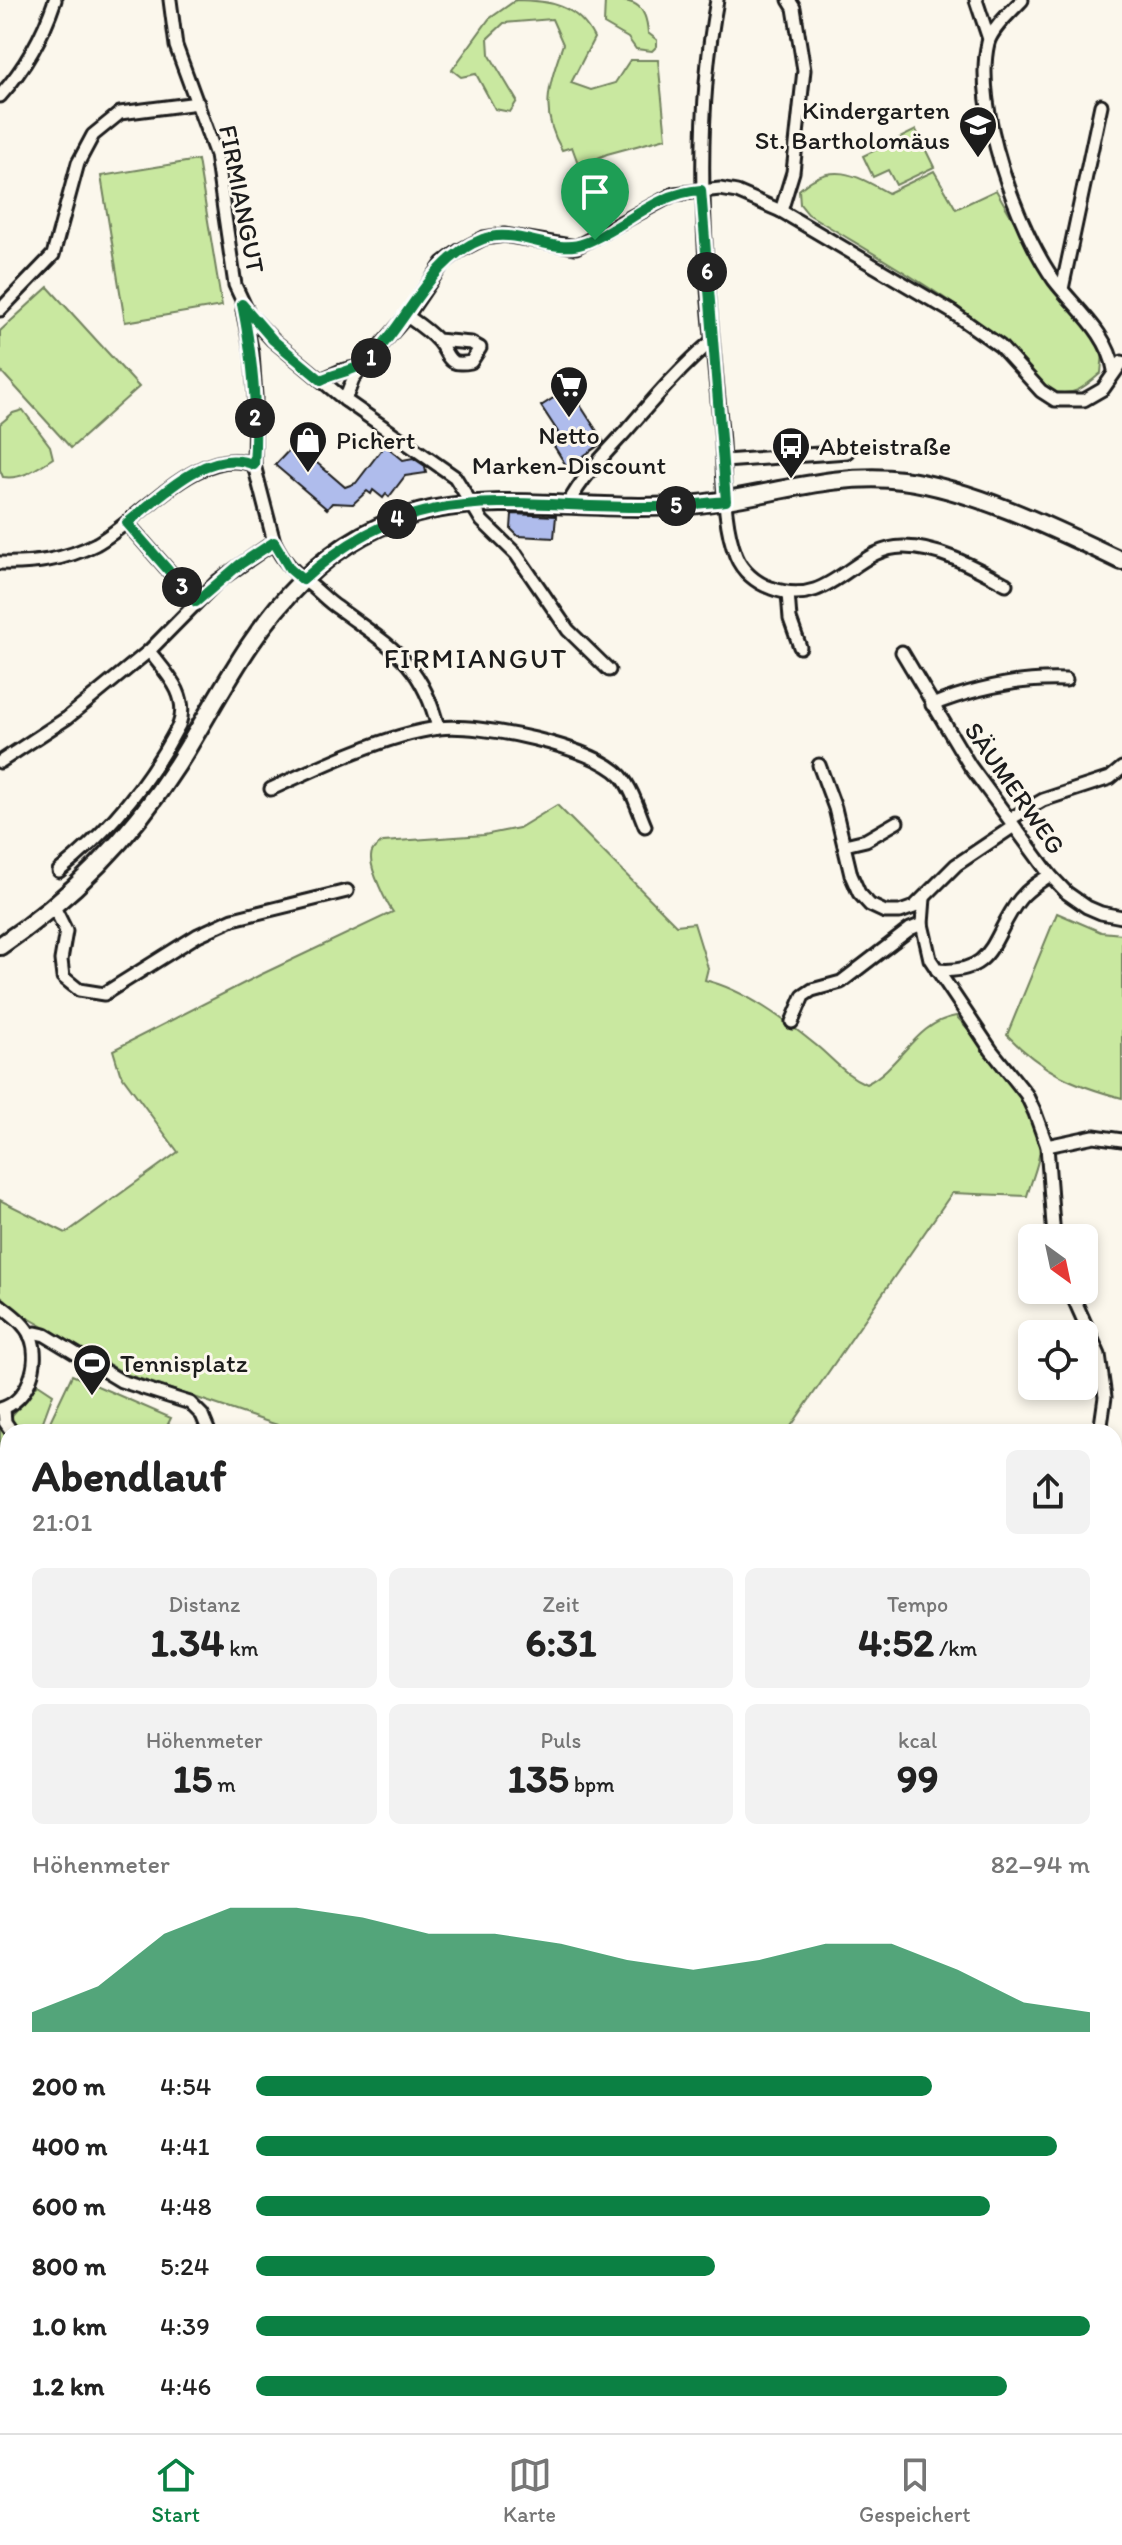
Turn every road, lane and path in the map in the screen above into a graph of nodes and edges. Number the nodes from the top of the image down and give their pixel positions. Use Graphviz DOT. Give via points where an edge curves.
graph roads {
  1 [pos="55,0"];
  2 [pos="170,0"];
  3 [pos="717,0"];
  4 [pos="789,0"];
  5 [pos="976,0"];
  6 [pos="1022,0"];
  7 [pos="989,39"];
  8 [pos="0,96"];
  9 [pos="198,103"];
  10 [pos="1101,105"];
  11 [pos="701,190"];
  12 [pos="781,211"];
  13 [pos="1062,289"];
  14 [pos="242,304"];
  15 [pos="0,310"];
  16 [pos="407,316"];
  17 [pos="437,340"];
  18 [pos="712,341"];
  19 [pos="363,366"];
  20 [pos="1118,366"];
  21 [pos="321,380"];
  22 [pos="345,400"];
  23 [pos="847,452"];
  24 [pos="724,461"];
  25 [pos="254,465"];
  26 [pos="726,501"];
  27 [pos="470,502"];
  28 [pos="568,504"];
  29 [pos="127,523"];
  30 [pos="274,542"];
  31 [pos="1122,561"];
  32 [pos="0,563"];
  33 [pos="303,580"];
  34 [pos="1006,584"];
  35 [pos="788,593"];
  36 [pos="196,602"];
  37 [pos="800,647"];
  38 [pos="149,651"];
  39 [pos="902,652"];
  40 [pos="609,670"];
  41 [pos="1066,680"];
  42 [pos="932,705"];
  43 [pos="438,728"];
  44 [pos="0,762"];
  45 [pos="819,765"];
  46 [pos="1122,768"];
  47 [pos="271,789"];
  48 [pos="897,822"];
  49 [pos="1012,823"];
  50 [pos="645,826"];
  51 [pos="845,845"];
  52 [pos="59,871"];
  53 [pos="1050,875"];
  54 [pos="347,891"];
  55 [pos="924,898"];
  56 [pos="54,907"];
  57 [pos="1122,917"];
  58 [pos="922,924"];
  59 [pos="0,946"];
  60 [pos="937,970"];
  61 [pos="792,1022"];
  62 [pos="1122,1140"];
  63 [pos="1047,1146"];
  64 [pos="1053,1224"];
  65 [pos="1076,1304"];
  66 [pos="0,1305"];
  67 [pos="30,1336"];
  68 [pos="2,1409"];
  69 [pos="206,1424"];
  70 [pos="1101,1424"];
  1 -- 8 [label="street" via="46,28"];
  2 -- 9 [label="street, FIRMIANGUT" via="176,46"];
  3 -- 11 [label="street" via="704,101"];
  4 -- 12 [label="street" via="804,70 793,172"];
  5 -- 7 [label="street"];
  6 -- 7 [label="street"];
  7 -- 13 [label="street" via="984,78 1003,173"];
  9 -- 14 [label="street, FIRMIANGUT" via="216,155 228,248"];
  9 -- 15 [label="street" via="120,113 93,135 78,163 53,255"];
  10 -- 13 [label="street"];
  11 -- 12 [label="street" via="737,192"];
  11 -- 16 [label="street" via="655,202 576,247 504,235 484,238 443,263"];
  11 -- 18 [label="street"];
  12 -- 20 [label="street" via="952,312 1000,346 1055,400 1084,400 1103,389"];
  13 -- 20 [label="street"];
  14 -- 21 [label="street, FIRMIANGUT" via="265,333"];
  14 -- 25 [label="street, FIRMIANGUT" via="252,353"];
  16 -- 17 [label="street"];
  16 -- 19 [label="street"];
  18 -- 24 [label="street"];
  18 -- 28 [label="street" via="641,414"];
  19 -- 21 [label="street"];
  19 -- 22 [label="street"];
  21 -- 22 [label="street, FIRMIANGUT"];
  22 -- 27 [label="street, FIRMIANGUT" via="455,477"];
  23 -- 24 [label="street"];
  24 -- 26 [label="street"];
  25 -- 29 [label="street" via="240,459 217,462 166,491"];
  25 -- 30 [label="street, FIRMIANGUT"];
  26 -- 28 [label="street" via="652,507"];
  26 -- 31 [label="street" via="851,480 899,479 990,504"];
  26 -- 35 [label="street" via="739,563 758,582"];
  27 -- 28 [label="street"];
  27 -- 33 [label="street" via="379,526"];
  27 -- 40 [label="street, FIRMIANGUT" via="516,554 578,642"];
  29 -- 32 [label="street" via="96,544 63,557"];
  29 -- 36 [label="street"];
  30 -- 33 [label="street"];
  30 -- 36 [label="street"];
  33 -- 43 [label="street" via="382,637 406,661 432,704"];
  33 -- 56 [label="street" via="249,644 144,811"];
  34 -- 35 [label="street" via="928,550 901,546 809,593"];
  35 -- 37 [label="street"];
  36 -- 38 [label="street"];
  38 -- 44 [label="street" via="67,718"];
  38 -- 52 [label="street" via="180,693 185,710 179,725 117,816"];
  39 -- 42 [label="street, SÄUMERWEG"];
  41 -- 42 [label="street" via="971,689"];
  42 -- 49 [label="street, SÄUMERWEG"];
  43 -- 47 [label="street" via="380,744"];
  43 -- 50 [label="street" via="509,733 594,759 621,777"];
  45 -- 51 [label="street"];
  46 -- 49 [label="street" via="1110,778 1043,800"];
  48 -- 51 [label="street"];
  49 -- 53 [label="street, SÄUMERWEG"];
  49 -- 55 [label="street" via="956,865"];
  51 -- 55 [label="street" via="851,875 870,905 900,912"];
  53 -- 57 [label="street, SÄUMERWEG" via="1087,907"];
  53 -- 60 [label="street" via="1021,898 982,961 964,969"];
  54 -- 56 [label="street" via="233,919 104,994 79,990 63,977 66,931"];
  55 -- 58 [label="street"];
  56 -- 59 [label="street"];
  58 -- 60 [label="street"];
  58 -- 61 [label="street" via="841,982 803,996"];
  60 -- 63 [label="street" via="1026,1094"];
  62 -- 63 [label="street" via="1094,1136"];
  63 -- 64 [label="street"];
  65 -- 70 [label="street" via="1099,1355 1105,1397"];
  66 -- 67 [label="street"];
  67 -- 68 [label="street" via="33,1371 18,1399"];
  67 -- 69 [label="street" via="45,1335 121,1381 190,1403"];
}
